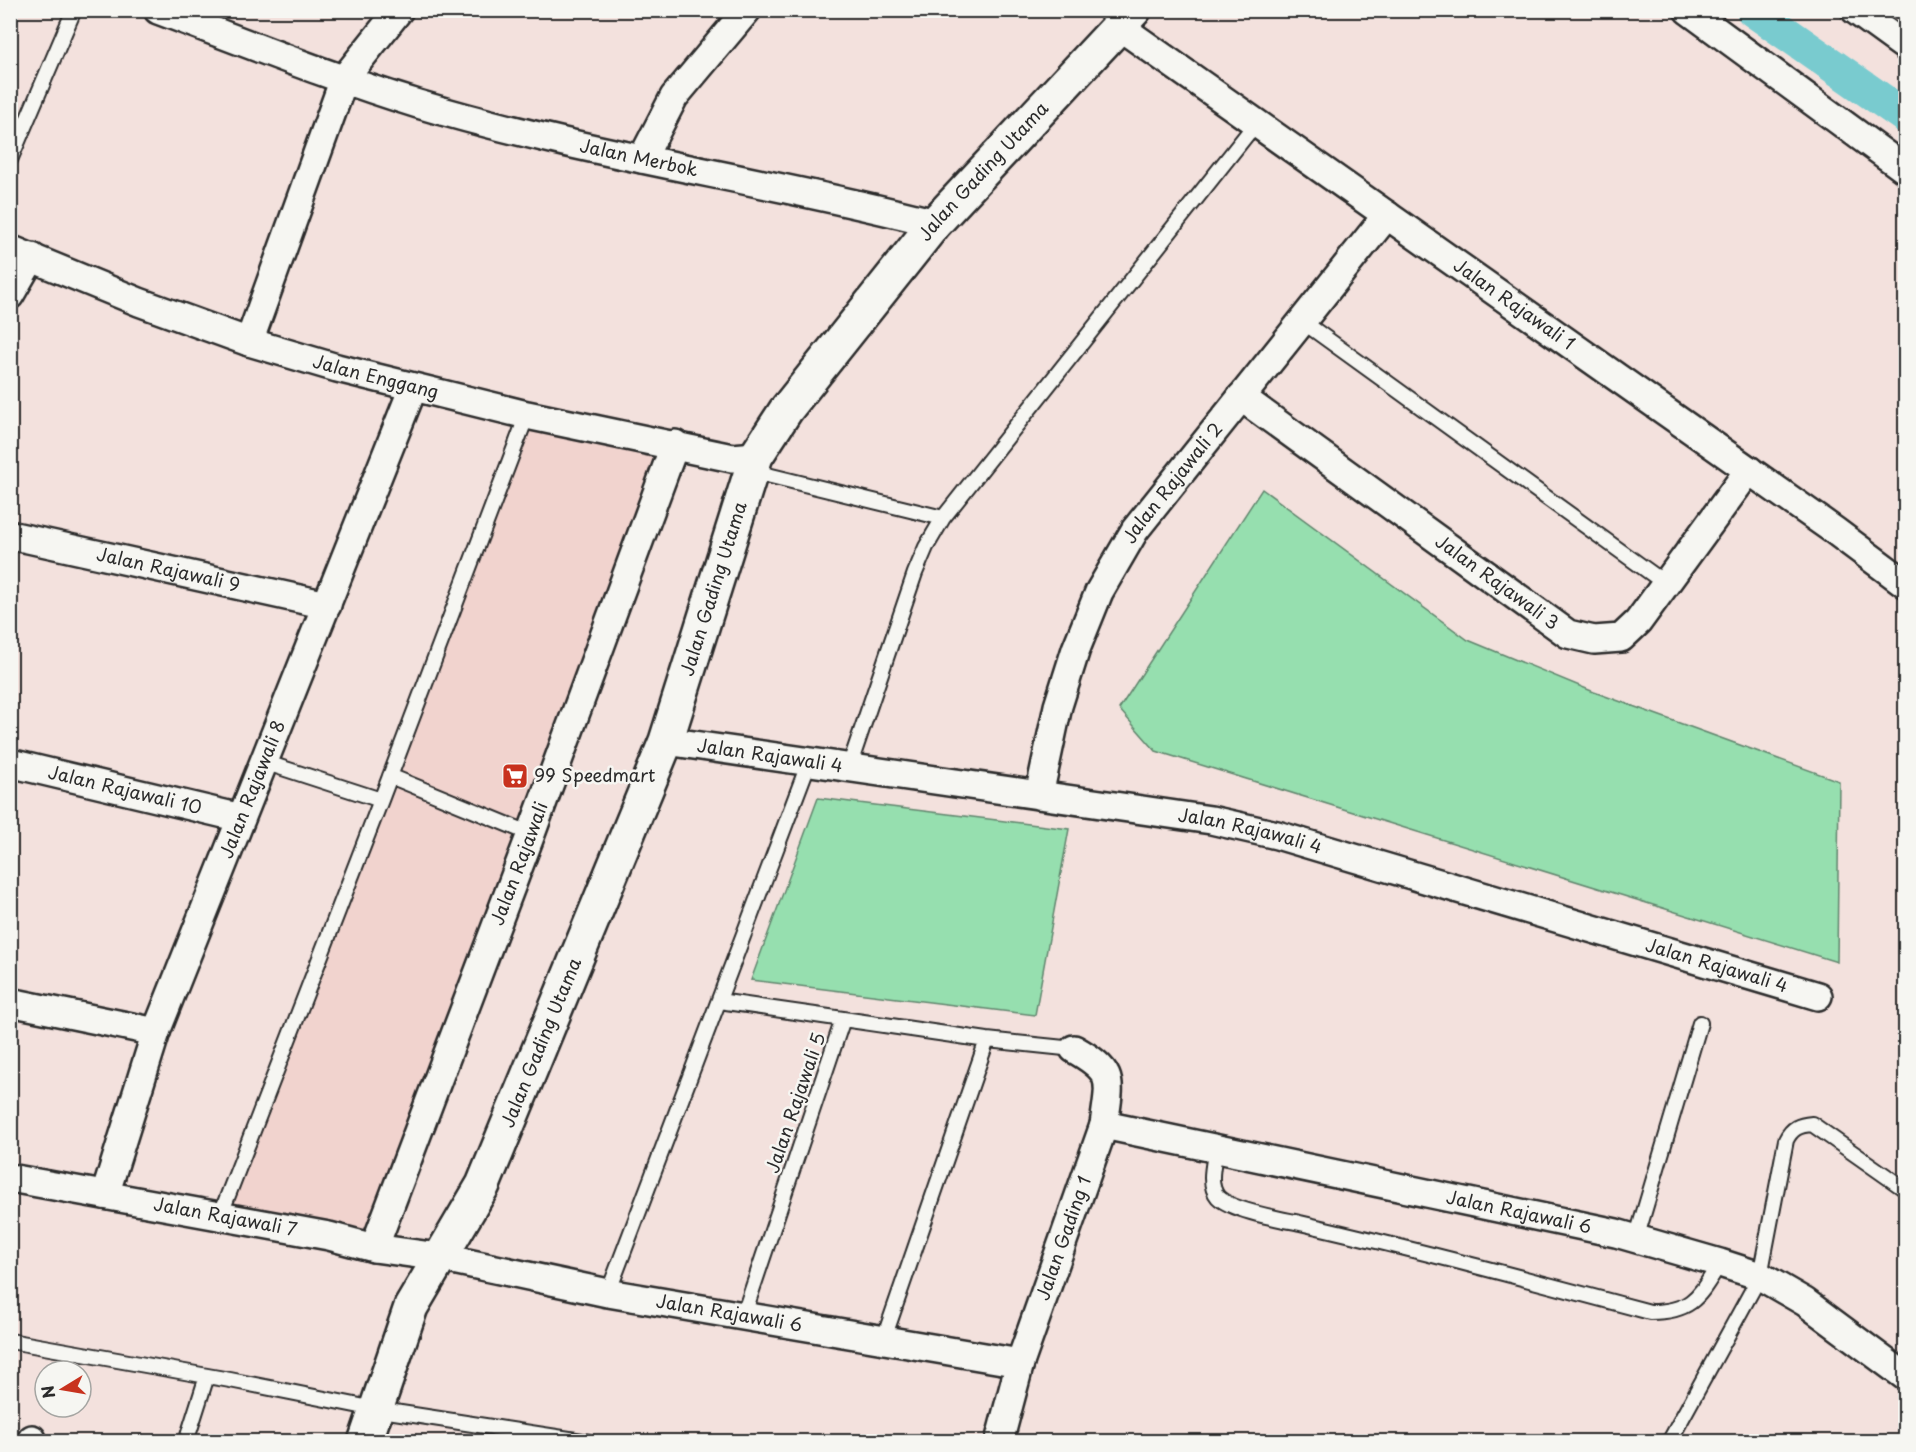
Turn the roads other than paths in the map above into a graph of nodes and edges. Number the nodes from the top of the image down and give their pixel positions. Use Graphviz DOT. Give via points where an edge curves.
graph roads {
  1 [pos="74,10"];
  2 [pos="158,10"];
  3 [pos="399,10"];
  4 [pos="747,10"];
  5 [pos="1688,10"];
  6 [pos="1855,10"];
  7 [pos="1127,19"];
  8 [pos="1905,48"];
  9 [pos="344,79"];
  10 [pos="1256,123"];
  11 [pos="642,159"];
  12 [pos="10,160"];
  13 [pos="1905,170"];
  14 [pos="1387,215"];
  15 [pos="935,223"];
  16 [pos="21,253"];
  17 [pos="10,294"];
  18 [pos="1302,321"];
  19 [pos="249,342"];
  20 [pos="413,388"];
  21 [pos="1241,397"];
  22 [pos="527,415"];
  23 [pos="675,444"];
  24 [pos="753,464"];
  25 [pos="1749,470"];
  26 [pos="943,518"];
  27 [pos="10,535"];
  28 [pos="1666,584"];
  29 [pos="1905,584"];
  30 [pos="327,605"];
  31 [pos="666,741"];
  32 [pos="264,762"];
  33 [pos="809,762"];
  34 [pos="10,763"];
  35 [pos="849,767"];
  36 [pos="390,776"];
  37 [pos="1039,795"];
  38 [pos="381,800"];
  39 [pos="241,818"];
  40 [pos="531,834"];
  41 [pos="1818,996"];
  42 [pos="719,1001"];
  43 [pos="10,1002"];
  44 [pos="843,1019"];
  45 [pos="1700,1023"];
  46 [pos="156,1032"];
  47 [pos="987,1040"];
  48 [pos="1074,1048"];
  49 [pos="1104,1125"];
  50 [pos="1216,1148"];
  51 [pos="10,1178"];
  52 [pos="1905,1190"];
  53 [pos="105,1195"];
  54 [pos="220,1216"];
  55 [pos="1636,1239"];
  56 [pos="374,1248"];
  57 [pos="439,1257"];
  58 [pos="1720,1263"];
  59 [pos="1760,1276"];
  60 [pos="608,1293"];
  61 [pos="743,1317"];
  62 [pos="10,1341"];
  63 [pos="883,1341"];
  64 [pos="1020,1363"];
  65 [pos="207,1376"];
  66 [pos="1905,1377"];
  67 [pos="375,1409"];
  68 [pos="542,1438"];
  69 [pos="186,1442"];
  70 [pos="365,1442"];
  71 [pos="589,1442"];
  72 [pos="999,1442"];
  73 [pos="1669,1442"];
  1 -- 12 [label="lane"];
  2 -- 9 [label="street, Jalan Merbok"];
  3 -- 9 [label="street"];
  4 -- 11 [label="street" via="674,97"];
  5 -- 13 [label="street"];
  6 -- 8 [label="street"];
  7 -- 10 [label="street, Jalan Rajawali 1"];
  7 -- 15 [label="street, Jalan Gading Utama"];
  9 -- 11 [label="street, Jalan Merbok" via="419,104"];
  9 -- 19 [label="street"];
  10 -- 14 [label="street, Jalan Rajawali 1"];
  10 -- 26 [label="lane"];
  11 -- 15 [label="street, Jalan Merbok"];
  14 -- 18 [label="street, Jalan Rajawali 2"];
  14 -- 25 [label="street, Jalan Rajawali 1"];
  15 -- 24 [label="street, Jalan Gading Utama" via="786,410"];
  16 -- 17 [label="street"];
  16 -- 19 [label="street, Jalan Enggang"];
  18 -- 21 [label="street, Jalan Rajawali 2"];
  18 -- 28 [label="lane"];
  19 -- 20 [label="street, Jalan Enggang"];
  20 -- 22 [label="street, Jalan Enggang"];
  20 -- 30 [label="street, Jalan Rajawali 8"];
  21 -- 28 [label="street, Jalan Rajawali 3" via="1569,634 1593,640 1621,638"];
  21 -- 37 [label="street, Jalan Rajawali 2" via="1135,530 1100,592 1058,706"];
  22 -- 23 [label="street, Jalan Enggang"];
  22 -- 36 [label="lane"];
  23 -- 24 [label="street, Jalan Enggang"];
  23 -- 40 [label="street, Jalan Rajawali"];
  24 -- 26 [label="lane"];
  24 -- 31 [label="street, Jalan Gading Utama"];
  25 -- 28 [label="street, Jalan Rajawali 3"];
  25 -- 29 [label="street, Jalan Rajawali 1"];
  26 -- 35 [label="lane" via="915,573"];
  27 -- 30 [label="street, Jalan Rajawali 9"];
  30 -- 32 [label="street, Jalan Rajawali 8"];
  31 -- 33 [label="street, Jalan Rajawali 4"];
  31 -- 57 [label="street, Jalan Gading Utama" via="483,1185"];
  32 -- 38 [label="lane"];
  32 -- 39 [label="street, Jalan Rajawali 8"];
  33 -- 35 [label="street, Jalan Rajawali 4"];
  33 -- 42 [label="lane"];
  34 -- 39 [label="street, Jalan Rajawali 10"];
  35 -- 37 [label="street, Jalan Rajawali 4"];
  36 -- 38 [label="lane"];
  36 -- 40 [label="lane"];
  37 -- 41 [label="street, Jalan Rajawali 4" via="1211,820 1277,835"];
  38 -- 54 [label="lane"];
  39 -- 46 [label="street, Jalan Rajawali 8"];
  40 -- 56 [label="street, Jalan Rajawali"];
  42 -- 44 [label="lane"];
  42 -- 60 [label="lane"];
  43 -- 46 [label="street"];
  44 -- 47 [label="lane, Jalan Rajawali 5"];
  44 -- 61 [label="lane, Jalan Rajawali 5"];
  45 -- 55 [label="lane"];
  46 -- 53 [label="street, Jalan Rajawali 8"];
  47 -- 48 [label="lane, Jalan Rajawali 5"];
  47 -- 63 [label="lane"];
  48 -- 49 [label="street, Jalan Gading 1" via="1098,1062 1109,1083"];
  49 -- 50 [label="street, Jalan Rajawali 6"];
  49 -- 64 [label="street, Jalan Gading 1"];
  50 -- 55 [label="street, Jalan Rajawali 6"];
  50 -- 58 [label="lane" via="1211,1180 1218,1197 1236,1207 1650,1311 1672,1312 1691,1302"];
  51 -- 53 [label="street, Jalan Rajawali 7"];
  52 -- 59 [label="lane" via="1812,1124 1800,1125 1786,1140"];
  53 -- 54 [label="street, Jalan Rajawali 7"];
  54 -- 56 [label="street, Jalan Rajawali 7"];
  55 -- 58 [label="street, Jalan Rajawali 6"];
  56 -- 57 [label="street, Jalan Rajawali 7"];
  57 -- 60 [label="street, Jalan Rajawali 6"];
  57 -- 67 [label="street, Jalan Gading Utama" via="411,1307"];
  58 -- 59 [label="street, Jalan Rajawali 6"];
  59 -- 66 [label="street, Jalan Rajawali 6" via="1805,1302"];
  59 -- 73 [label="lane"];
  60 -- 61 [label="street, Jalan Rajawali 6"];
  61 -- 63 [label="street, Jalan Rajawali 6"];
  62 -- 65 [label="lane"];
  63 -- 64 [label="street, Jalan Rajawali 6"];
  64 -- 72 [label="street, Jalan Gading 1"];
  65 -- 67 [label="lane"];
  65 -- 69 [label="lane"];
  67 -- 68 [label="lane"];
  67 -- 70 [label="street, Jalan Gading Utama"];
  68 -- 71 [label="lane"];
}
